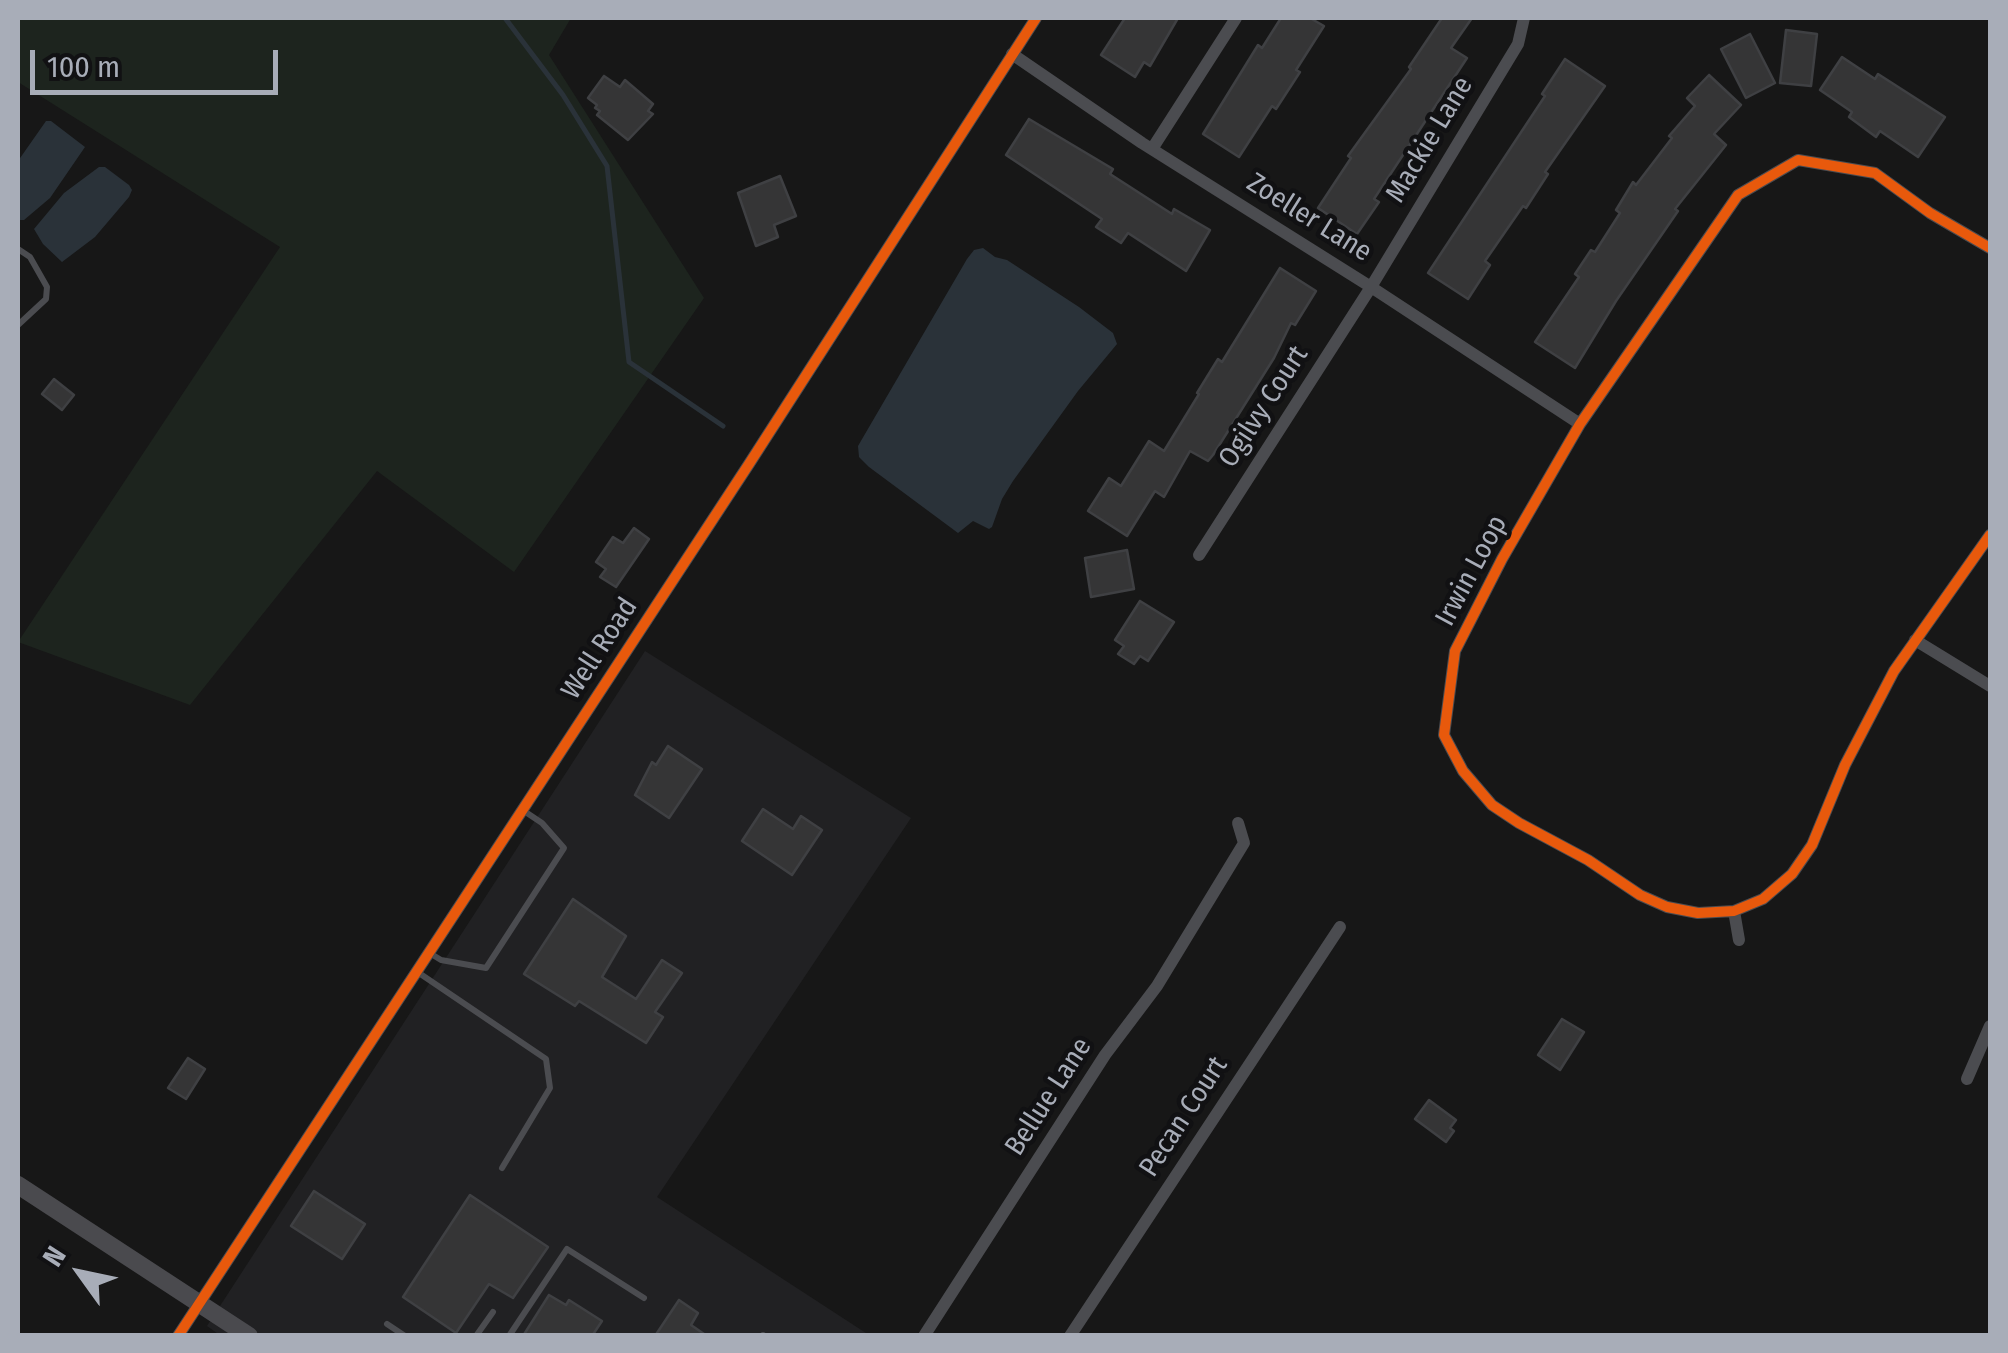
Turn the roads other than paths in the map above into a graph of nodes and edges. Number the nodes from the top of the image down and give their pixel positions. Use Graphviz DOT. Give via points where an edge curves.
graph roads {
  1 [pos="1236,18"];
  2 [pos="1524,18"];
  3 [pos="1030,20"];
  4 [pos="1012,54"];
  5 [pos="1152,149"];
  6 [pos="1990,248"];
  7 [pos="18,249"];
  8 [pos="1371,286"];
  9 [pos="18,325"];
  10 [pos="1580,424"];
  11 [pos="1990,535"];
  12 [pos="1199,555"];
  13 [pos="1916,640"];
  14 [pos="1990,686"];
  15 [pos="521,809"];
  16 [pos="1238,823"];
  17 [pos="1734,911"];
  18 [pos="1340,926"];
  19 [pos="1738,940"];
  20 [pos="427,952"];
  21 [pos="415,970"];
  22 [pos="1990,1026"];
  23 [pos="1966,1079"];
  24 [pos="502,1168"];
  25 [pos="18,1185"];
  26 [pos="644,1298"];
  27 [pos="200,1304"];
  28 [pos="492,1312"];
  29 [pos="388,1324"];
  30 [pos="178,1336"];
  31 [pos="249,1336"];
  32 [pos="405,1336"];
  33 [pos="476,1336"];
  34 [pos="508,1336"];
  35 [pos="924,1336"];
  36 [pos="1070,1336"];
  1 -- 5 [label="street"];
  2 -- 8 [label="street, Mackie Lane" via="1518,44"];
  3 -- 4 [label="street, Well Road"];
  4 -- 5 [label="street, Zoeller Lane"];
  4 -- 15 [label="street, Well Road"];
  5 -- 8 [label="street, Zoeller Lane"];
  6 -- 10 [label="street, Irwin Loop" via="1874,173 1798,160 1738,194"];
  7 -- 9 [label="lane" via="47,286 46,299"];
  8 -- 10 [label="street, Zoeller Lane"];
  8 -- 12 [label="street, Ogilvy Court"];
  10 -- 17 [label="street, Irwin Loop" via="1455,651 1444,735 1492,804 1519,823 1640,896 1698,913"];
  11 -- 13 [label="street"];
  13 -- 14 [label="street"];
  13 -- 17 [label="street" via="1845,765 1812,846 1792,874"];
  15 -- 20 [label="street, Well Road"];
  15 -- 20 [label="lane" via="564,848 486,968"];
  16 -- 35 [label="street, Bellue Lane" via="1244,844"];
  17 -- 19 [label="street"];
  18 -- 36 [label="street, Pecan Court"];
  20 -- 21 [label="street, Well Road"];
  21 -- 24 [label="lane" via="546,1058 550,1088"];
  21 -- 27 [label="street, Well Road"];
  22 -- 23 [label="street"];
  25 -- 27 [label="street"];
  26 -- 34 [label="lane" via="567,1249"];
  27 -- 30 [label="street, Well Road"];
  27 -- 31 [label="street"];
  28 -- 33 [label="lane"];
  29 -- 32 [label="lane"];
}
